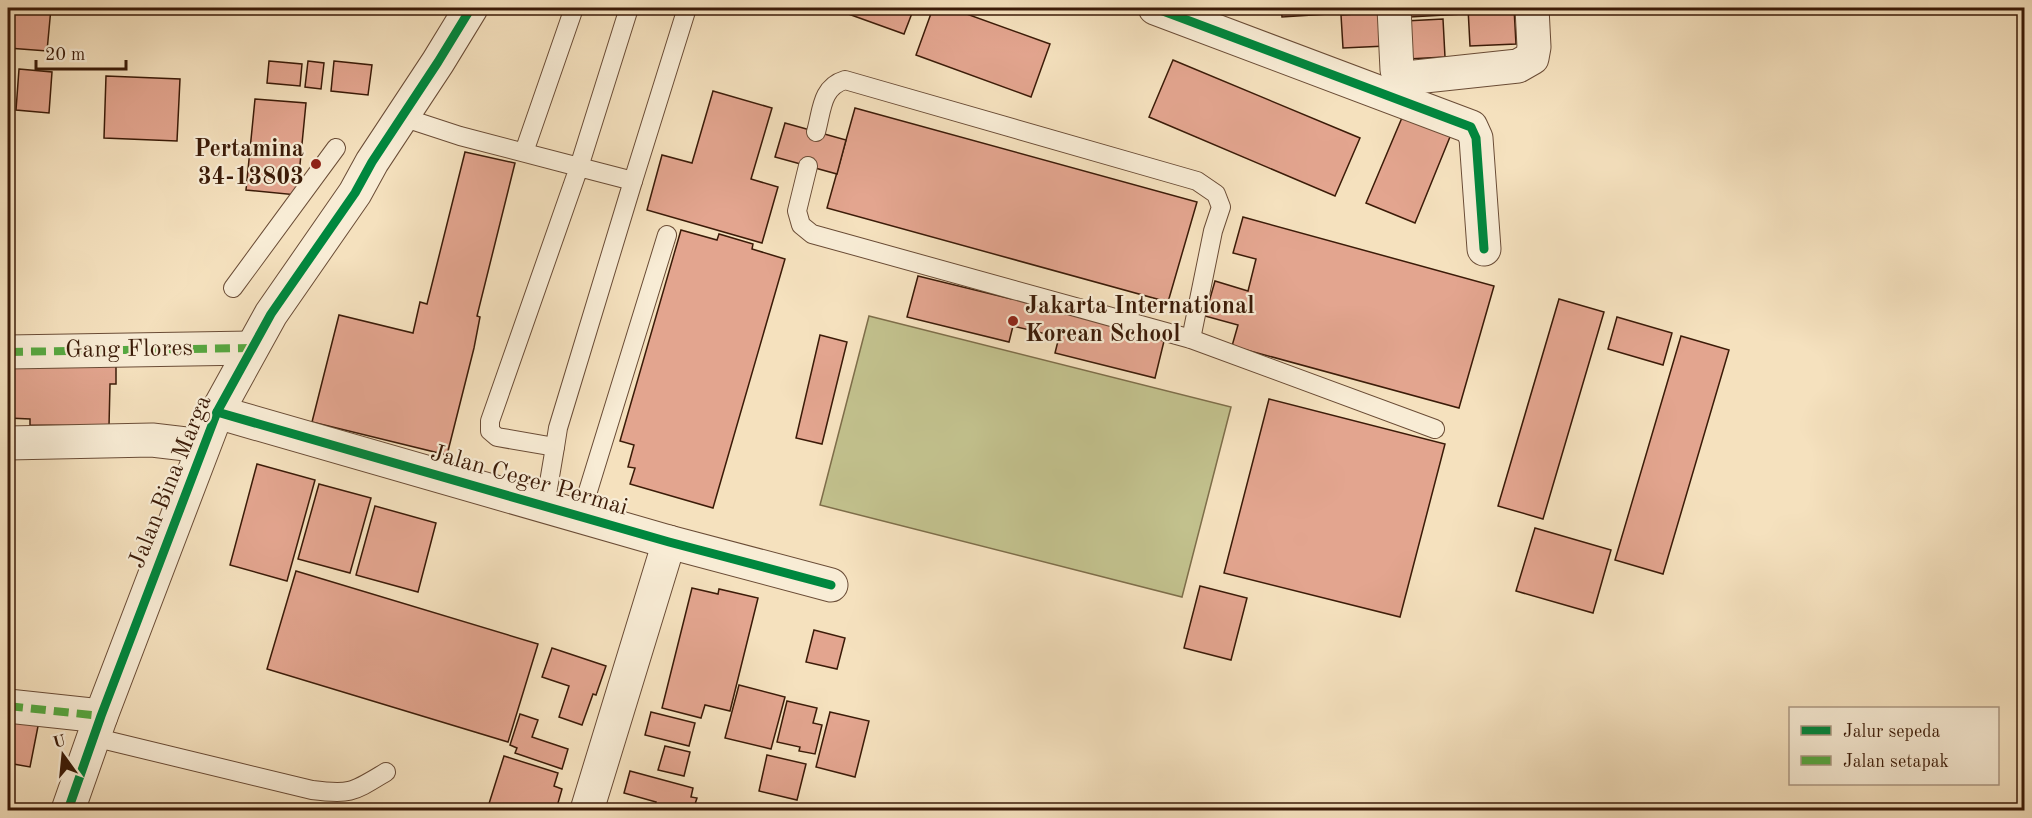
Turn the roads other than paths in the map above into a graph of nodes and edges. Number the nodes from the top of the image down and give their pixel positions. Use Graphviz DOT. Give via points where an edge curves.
graph roads {
  1 [pos="471,8"];
  2 [pos="573,8"];
  3 [pos="629,8"];
  4 [pos="687,8"];
  5 [pos="1155,8"];
  6 [pos="1394,8"];
  7 [pos="1532,8"];
  8 [pos="402,117"];
  9 [pos="816,132"];
  10 [pos="336,148"];
  11 [pos="524,152"];
  12 [pos="808,166"];
  13 [pos="579,167"];
  14 [pos="633,181"];
  15 [pos="668,235"];
  16 [pos="1484,249"];
  17 [pos="233,288"];
  18 [pos="1191,339"];
  19 [pos="251,348"];
  20 [pos="8,352"];
  21 [pos="217,412"];
  22 [pos="1435,429"];
  23 [pos="8,443"];
  24 [pos="203,446"];
  25 [pos="555,447"];
  26 [pos="545,506"];
  27 [pos="580,517"];
  28 [pos="669,542"];
  29 [pos="831,585"];
  30 [pos="8,706"];
  31 [pos="97,727"];
  32 [pos="386,772"];
  33 [pos="68,810"];
  34 [pos="586,810"];
  1 -- 8 [label="street, Jalan Bina Marga"];
  2 -- 11 [label="lane"];
  3 -- 13 [label="lane"];
  4 -- 14 [label="lane"];
  5 -- 16 [label="street" via="1471,127 1476,138"];
  6 -- 7 [label="street" via="1397,70 1406,78 1526,62 1532,58 1534,47"];
  8 -- 11 [label="lane"];
  8 -- 19 [label="street, Jalan Bina Marga"];
  9 -- 18 [label="lane" via="826,94 833,84 845,80 1197,181 1216,194 1221,207"];
  10 -- 17 [label="lane"];
  11 -- 13 [label="lane"];
  12 -- 18 [label="lane" via="797,211 801,225 812,234"];
  13 -- 14 [label="lane"];
  13 -- 25 [label="lane" via="490,421 490,431 497,437"];
  14 -- 25 [label="lane"];
  15 -- 27 [label="lane"];
  18 -- 22 [label="lane"];
  19 -- 20 [label="street, Gang Flores"];
  19 -- 21 [label="street, Jalan Bina Marga"];
  21 -- 24 [label="street, Jalan Bina Marga"];
  21 -- 26 [label="street, Jalan Ceger Permai"];
  23 -- 24 [label="street" via="152,440"];
  24 -- 31 [label="street, Jalan Bina Marga"];
  25 -- 26 [label="lane"];
  26 -- 27 [label="street, Jalan Ceger Permai"];
  27 -- 28 [label="street, Jalan Ceger Permai"];
  28 -- 29 [label="street, Jalan Ceger Permai"];
  28 -- 34 [label="street"];
  30 -- 31 [label="street"];
  31 -- 32 [label="lane" via="312,790 340,794 356,790"];
  31 -- 33 [label="street, Jalan Bina Marga"];
}
